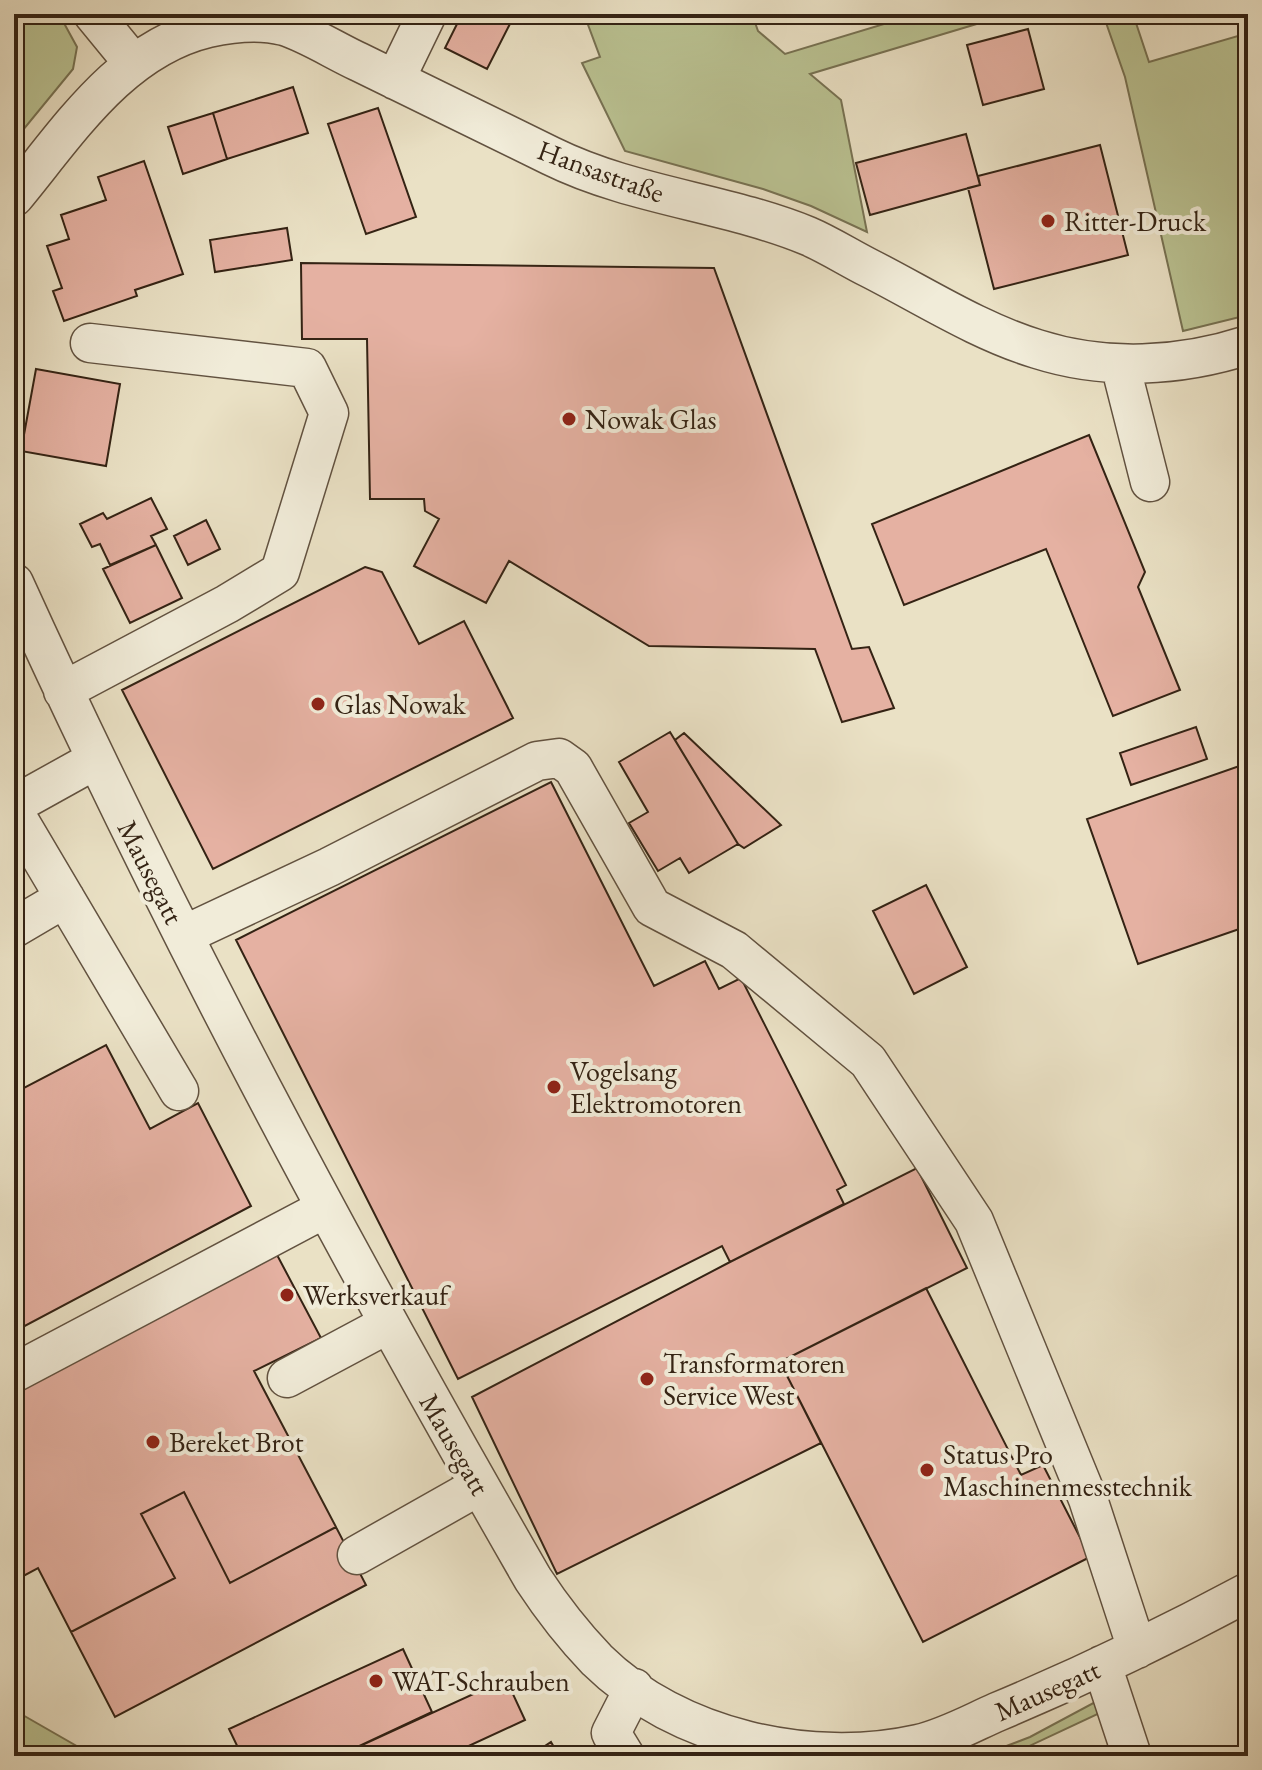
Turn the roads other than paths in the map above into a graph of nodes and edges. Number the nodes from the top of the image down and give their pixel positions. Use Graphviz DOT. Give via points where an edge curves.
graph roads {
  1 [pos="93,14"];
  2 [pos="427,14"];
  3 [pos="283,20"];
  4 [pos="134,64"];
  5 [pos="395,80"];
  6 [pos="14,197"];
  7 [pos="90,343"];
  8 [pos="1248,345"];
  9 [pos="1120,364"];
  10 [pos="1150,482"];
  11 [pos="14,583"];
  12 [pos="63,691"];
  13 [pos="95,760"];
  14 [pos="14,805"];
  15 [pos="14,812"];
  16 [pos="65,898"];
  17 [pos="14,928"];
  18 [pos="184,935"];
  19 [pos="179,1091"];
  20 [pos="324,1209"];
  21 [pos="388,1324"];
  22 [pos="14,1373"];
  23 [pos="287,1378"];
  24 [pos="479,1486"];
  25 [pos="357,1555"];
  26 [pos="1248,1592"];
  27 [pos="1137,1649"];
  28 [pos="1102,1665"];
  29 [pos="634,1688"];
  30 [pos="625,1756"];
  31 [pos="1132,1756"];
  1 -- 4 [label="street"];
  2 -- 5 [label="street"];
  3 -- 4 [label="street, Hansastraße" via="205,29 167,43"];
  3 -- 5 [label="street, Hansastraße"];
  4 -- 6 [label="street, Hansastraße" via="109,84"];
  5 -- 9 [label="street, Hansastraße" via="618,183 809,236 1038,350"];
  7 -- 12 [label="street" via="307,368 329,413 280,572"];
  8 -- 9 [label="street, Hansastraße" via="1182,361"];
  9 -- 10 [label="street"];
  11 -- 12 [label="street, Mausegatt"];
  12 -- 13 [label="street, Mausegatt"];
  13 -- 14 [label="street"];
  13 -- 18 [label="street, Mausegatt"];
  15 -- 16 [label="street"];
  16 -- 17 [label="street"];
  16 -- 19 [label="street"];
  18 -- 20 [label="street, Mausegatt"];
  18 -- 27 [label="street" via="537,761 559,758 573,768 652,907 734,950 868,1061 974,1221 1088,1499"];
  20 -- 21 [label="street, Mausegatt"];
  20 -- 22 [label="street"];
  21 -- 23 [label="street"];
  21 -- 24 [label="street, Mausegatt"];
  24 -- 25 [label="street"];
  24 -- 29 [label="street, Mausegatt" via="554,1610 599,1661"];
  26 -- 27 [label="street, Mausegatt"];
  27 -- 28 [label="street, Mausegatt"];
  28 -- 29 [label="street, Mausegatt" via="922,1743 874,1752 779,1748 729,1737 662,1707"];
  28 -- 31 [label="street"];
  29 -- 30 [label="street" via="611,1733"];
}
